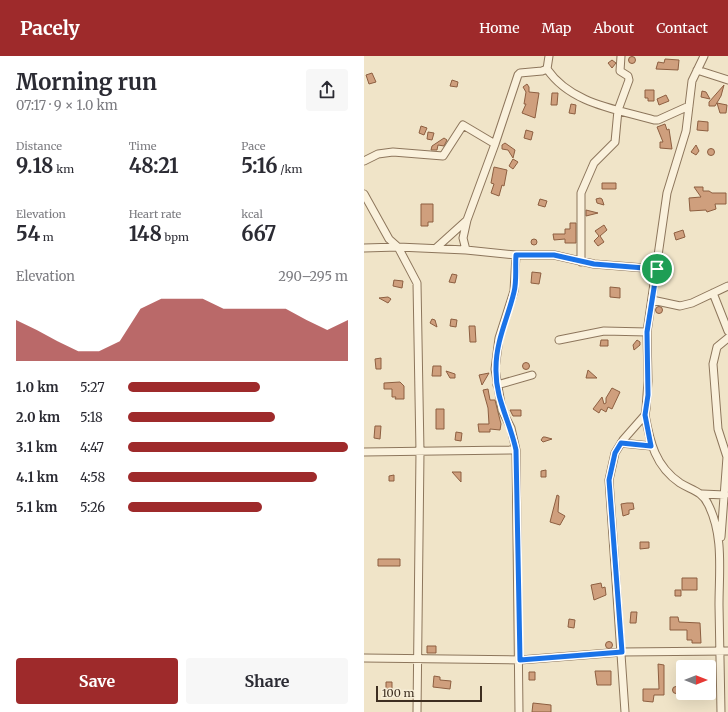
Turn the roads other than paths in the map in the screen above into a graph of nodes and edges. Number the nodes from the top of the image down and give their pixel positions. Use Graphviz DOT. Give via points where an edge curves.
graph roads {
  1 [pos="549,56"];
  2 [pos="620,56"];
  3 [pos="704,56"];
  4 [pos="547,69"];
  5 [pos="697,70"];
  6 [pos="728,80"];
  7 [pos="689,106"];
  8 [pos="618,110"];
  9 [pos="495,144"];
  10 [pos="364,161"];
  11 [pos="364,194"];
  12 [pos="467,220"];
  13 [pos="398,247"];
  14 [pos="364,248"];
  15 [pos="436,248"];
  16 [pos="466,250"];
  17 [pos="516,255"];
  18 [pos="581,262"];
  19 [pos="657,269"];
  20 [pos="728,286"];
  21 [pos="713,293"];
  22 [pos="652,300"];
  23 [pos="728,331"];
  24 [pos="647,332"];
  25 [pos="728,338"];
  26 [pos="559,340"];
  27 [pos="532,375"];
  28 [pos="497,385"];
  29 [pos="645,415"];
  30 [pos="621,443"];
  31 [pos="651,446"];
  32 [pos="516,450"];
  33 [pos="364,452"];
  34 [pos="420,452"];
  35 [pos="702,494"];
  36 [pos="724,495"];
  37 [pos="720,543"];
  38 [pos="720,651"];
  39 [pos="728,651"];
  40 [pos="622,652"];
  41 [pos="364,658"];
  42 [pos="417,659"];
  43 [pos="520,660"];
  44 [pos="417,712"];
  45 [pos="519,712"];
  46 [pos="625,712"];
  47 [pos="721,712"];
  1 -- 4 [label="street"];
  2 -- 8 [label="street" via="620,71 630,80"];
  3 -- 5 [label="street"];
  4 -- 8 [label="street" via="578,97"];
  4 -- 9 [label="street" via="518,75"];
  5 -- 6 [label="street"];
  5 -- 7 [label="street" via="690,87"];
  7 -- 8 [label="street" via="658,120"];
  7 -- 19 [label="street" via="686,131 668,185"];
  8 -- 18 [label="street" via="615,142 594,163 581,193"];
  9 -- 10 [label="street" via="463,125 443,156 393,152 378,154"];
  9 -- 12 [label="street"];
  11 -- 13 [label="street" via="389,239"];
  12 -- 15 [label="street"];
  12 -- 16 [label="street" via="463,238"];
  13 -- 14 [label="street"];
  13 -- 15 [label="street"];
  13 -- 34 [label="street" via="417,283"];
  15 -- 16 [label="street"];
  16 -- 17 [label="street"];
  17 -- 18 [label="street" via="559,256"];
  17 -- 28 [label="street" via="514,291 497,349"];
  18 -- 19 [label="street"];
  19 -- 22 [label="street"];
  20 -- 21 [label="street"];
  21 -- 22 [label="street" via="680,306"];
  21 -- 23 [label="street"];
  22 -- 24 [label="street"];
  24 -- 26 [label="street" via="604,331"];
  24 -- 29 [label="street" via="648,395"];
  25 -- 36 [label="street" via="717,348 713,364 718,429 727,457"];
  27 -- 28 [label="street"];
  28 -- 32 [label="street" via="502,410 511,428"];
  29 -- 30 [label="street"];
  29 -- 31 [label="street"];
  30 -- 31 [label="street"];
  30 -- 40 [label="street" via="615,453 609,480"];
  31 -- 35 [label="street" via="667,472"];
  32 -- 34 [label="street"];
  32 -- 43 [label="street"];
  33 -- 34 [label="street"];
  34 -- 42 [label="street"];
  35 -- 36 [label="street"];
  35 -- 37 [label="street" via="709,505"];
  36 -- 37 [label="street"];
  37 -- 38 [label="street"];
  38 -- 39 [label="street"];
  38 -- 40 [label="street"];
  38 -- 47 [label="street"];
  40 -- 43 [label="street"];
  40 -- 46 [label="street"];
  41 -- 42 [label="street"];
  42 -- 43 [label="street"];
  42 -- 44 [label="street"];
  43 -- 45 [label="street"];
}
